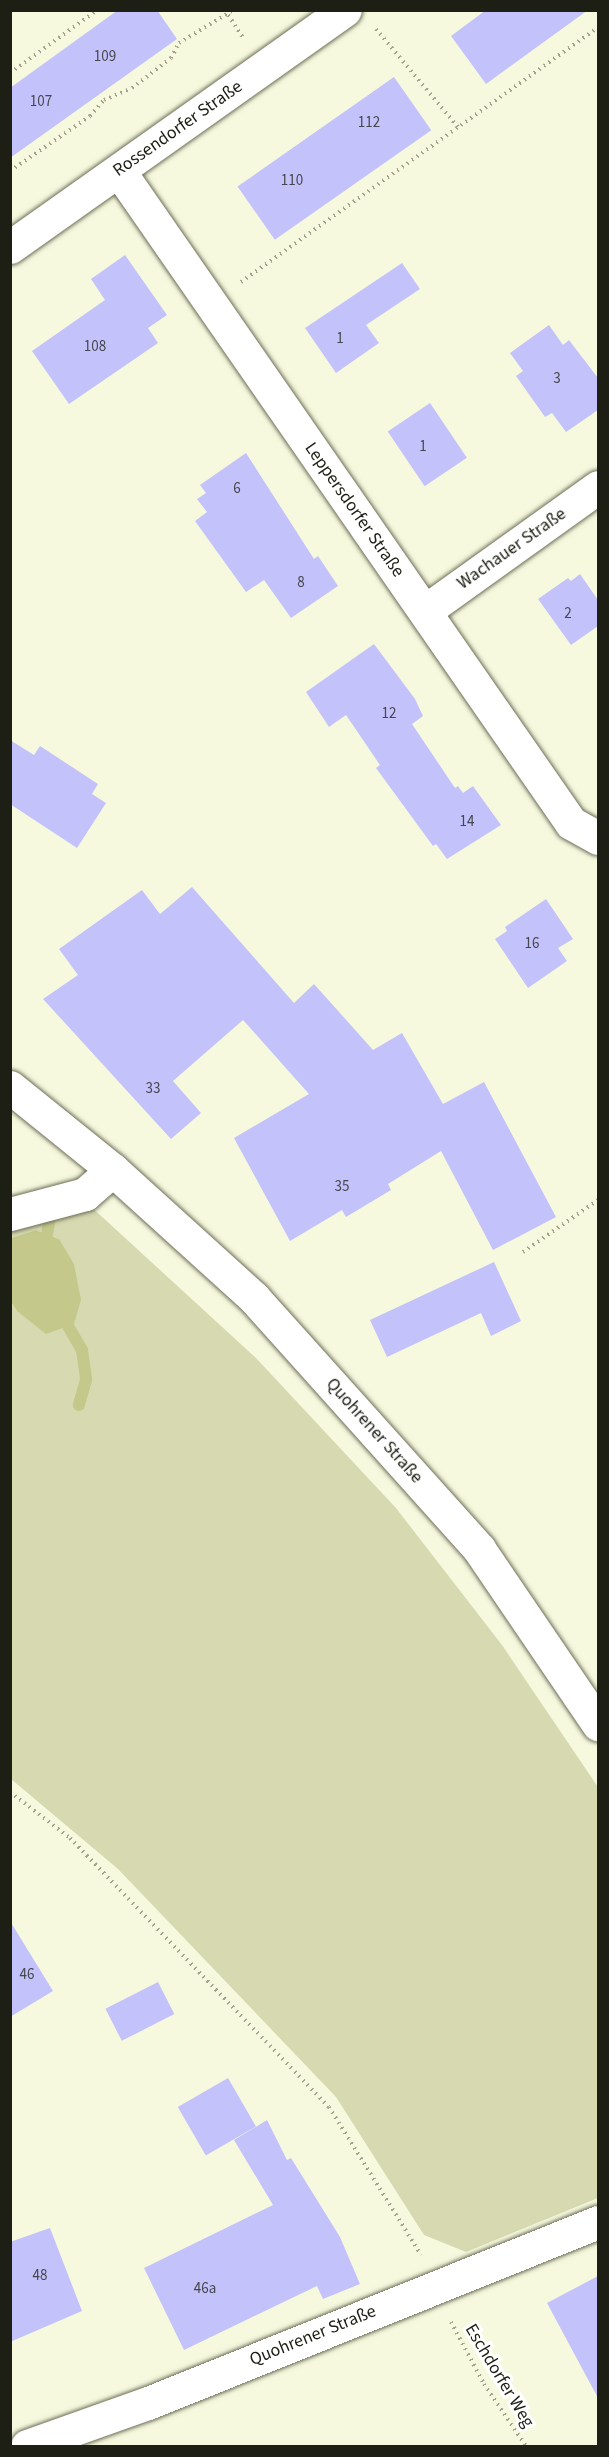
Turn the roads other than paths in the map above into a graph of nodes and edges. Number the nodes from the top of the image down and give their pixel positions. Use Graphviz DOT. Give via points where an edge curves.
graph roads {
  1 [pos="357,15"];
  2 [pos="119,171"];
  3 [pos="10,248"];
  4 [pos="598,487"];
  5 [pos="425,611"];
  6 [pos="598,838"];
  7 [pos="10,1087"];
  8 [pos="113,1170"];
  9 [pos="10,1214"];
  10 [pos="598,1724"];
  11 [pos="598,2222"];
  12 [pos="27,2446"];
  1 -- 2 [label="street, Rossendorfer Straße"];
  2 -- 3 [label="street, Rossendorfer Straße"];
  2 -- 5 [label="street, Leppersdorfer Straße"];
  4 -- 5 [label="street, Wachauer Straße"];
  5 -- 6 [label="street, Leppersdorfer Straße" via="571,823"];
  7 -- 8 [label="street, Quohrener Straße"];
  8 -- 9 [label="street" via="85,1194"];
  8 -- 10 [label="street, Quohrener Straße" via="254,1298 479,1549"];
  11 -- 12 [label="street, Quohrener Straße" via="148,2403"];
}
